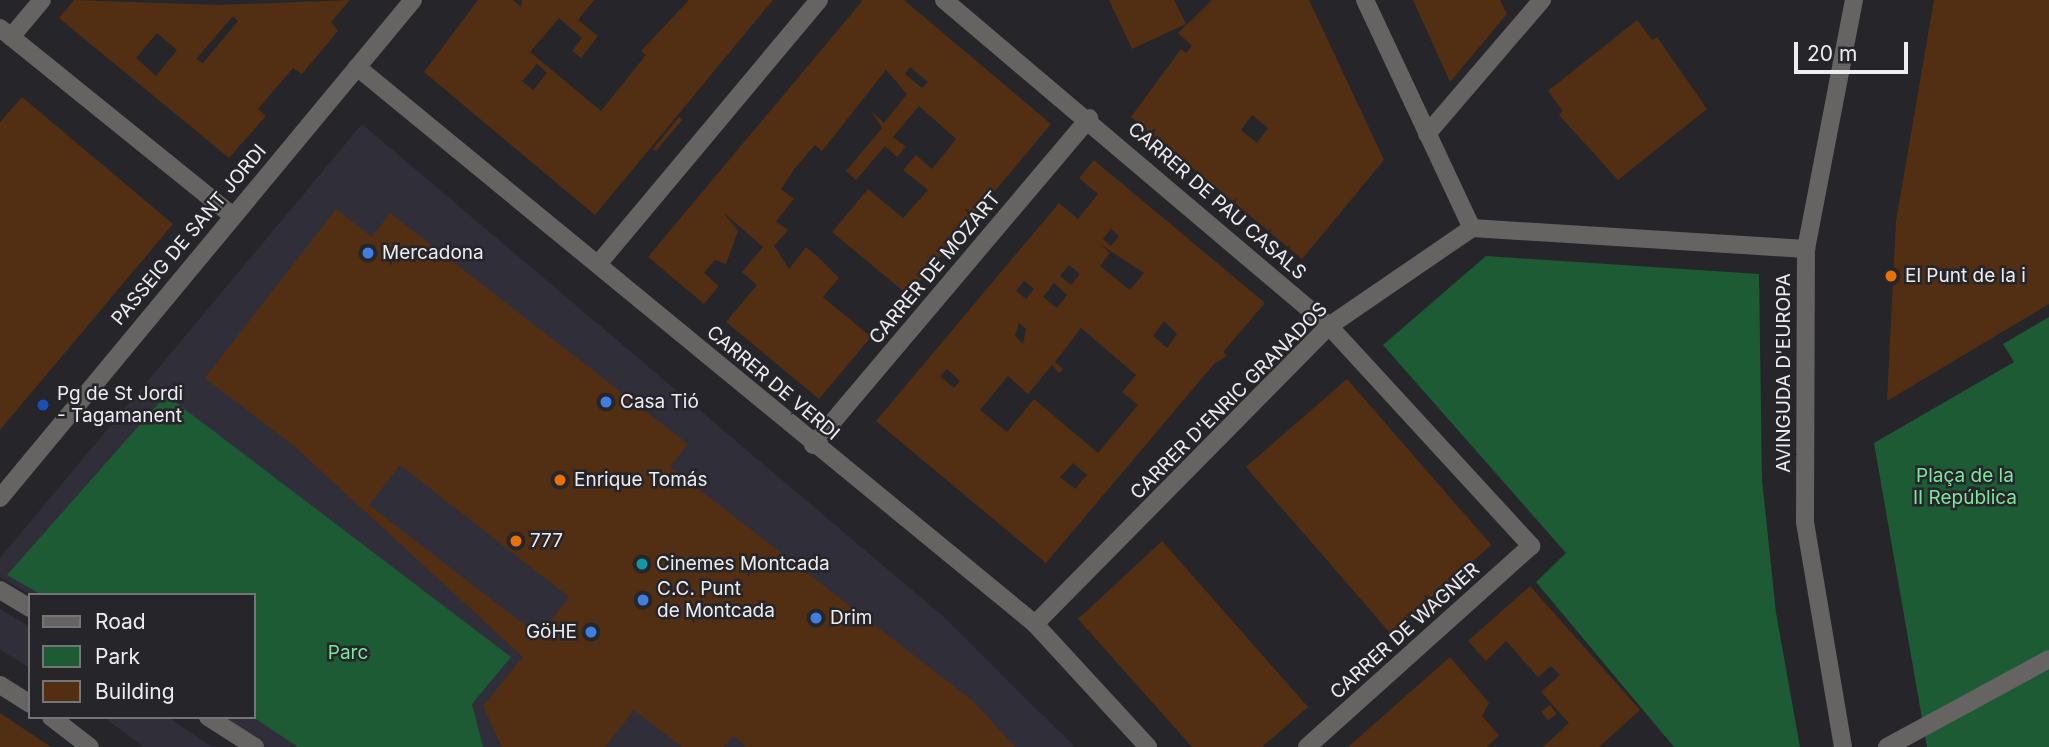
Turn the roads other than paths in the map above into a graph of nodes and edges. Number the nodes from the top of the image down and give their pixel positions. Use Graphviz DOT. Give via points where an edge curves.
graph roads {
  1 [pos="42,0"];
  2 [pos="413,0"];
  3 [pos="819,0"];
  4 [pos="944,0"];
  5 [pos="1365,0"];
  6 [pos="1542,0"];
  7 [pos="1854,0"];
  8 [pos="5,32"];
  9 [pos="357,67"];
  10 [pos="1089,118"];
  11 [pos="1427,134"];
  12 [pos="232,215"];
  13 [pos="1472,228"];
  14 [pos="1805,249"];
  15 [pos="599,263"];
  16 [pos="1329,326"];
  17 [pos="813,445"];
  18 [pos="0,498"];
  19 [pos="1531,546"];
  20 [pos="0,590"];
  21 [pos="28,607"];
  22 [pos="1035,624"];
  23 [pos="2049,659"];
  24 [pos="0,685"];
  25 [pos="28,703"];
  26 [pos="54,719"];
  27 [pos="211,719"];
  28 [pos="90,747"];
  29 [pos="255,747"];
  30 [pos="1148,747"];
  31 [pos="1307,747"];
  32 [pos="1843,747"];
  33 [pos="1887,747"];
  1 -- 8 [label="street"];
  2 -- 9 [label="street, PASSEIG DE SANT JORDI"];
  3 -- 15 [label="street"];
  4 -- 10 [label="street, CARRER DE PAU CASALS"];
  5 -- 11 [label="street"];
  6 -- 11 [label="street"];
  7 -- 14 [label="street, AVINGUDA D'EUROPA"];
  8 -- 12 [label="street"];
  9 -- 12 [label="street, PASSEIG DE SANT JORDI"];
  9 -- 15 [label="street, CARRER DE VERDI"];
  10 -- 16 [label="street, CARRER DE PAU CASALS"];
  10 -- 17 [label="street, CARRER DE MOZART"];
  11 -- 13 [label="street"];
  12 -- 18 [label="street, PASSEIG DE SANT JORDI"];
  13 -- 14 [label="street"];
  13 -- 16 [label="street, CARRER D'ENRIC GRANADOS"];
  14 -- 32 [label="street, AVINGUDA D'EUROPA" via="1805,522"];
  15 -- 17 [label="street, CARRER DE VERDI"];
  16 -- 19 [label="street, CARRER DE PAU CASALS"];
  16 -- 22 [label="street, CARRER D'ENRIC GRANADOS"];
  17 -- 22 [label="street, CARRER DE VERDI"];
  19 -- 31 [label="street, CARRER DE WAGNER"];
  20 -- 21 [label="street"];
  22 -- 30 [label="street, CARRER DE VERDI"];
  23 -- 33 [label="street"];
  24 -- 25 [label="street"];
  26 -- 28 [label="street"];
  27 -- 29 [label="street"];
}
